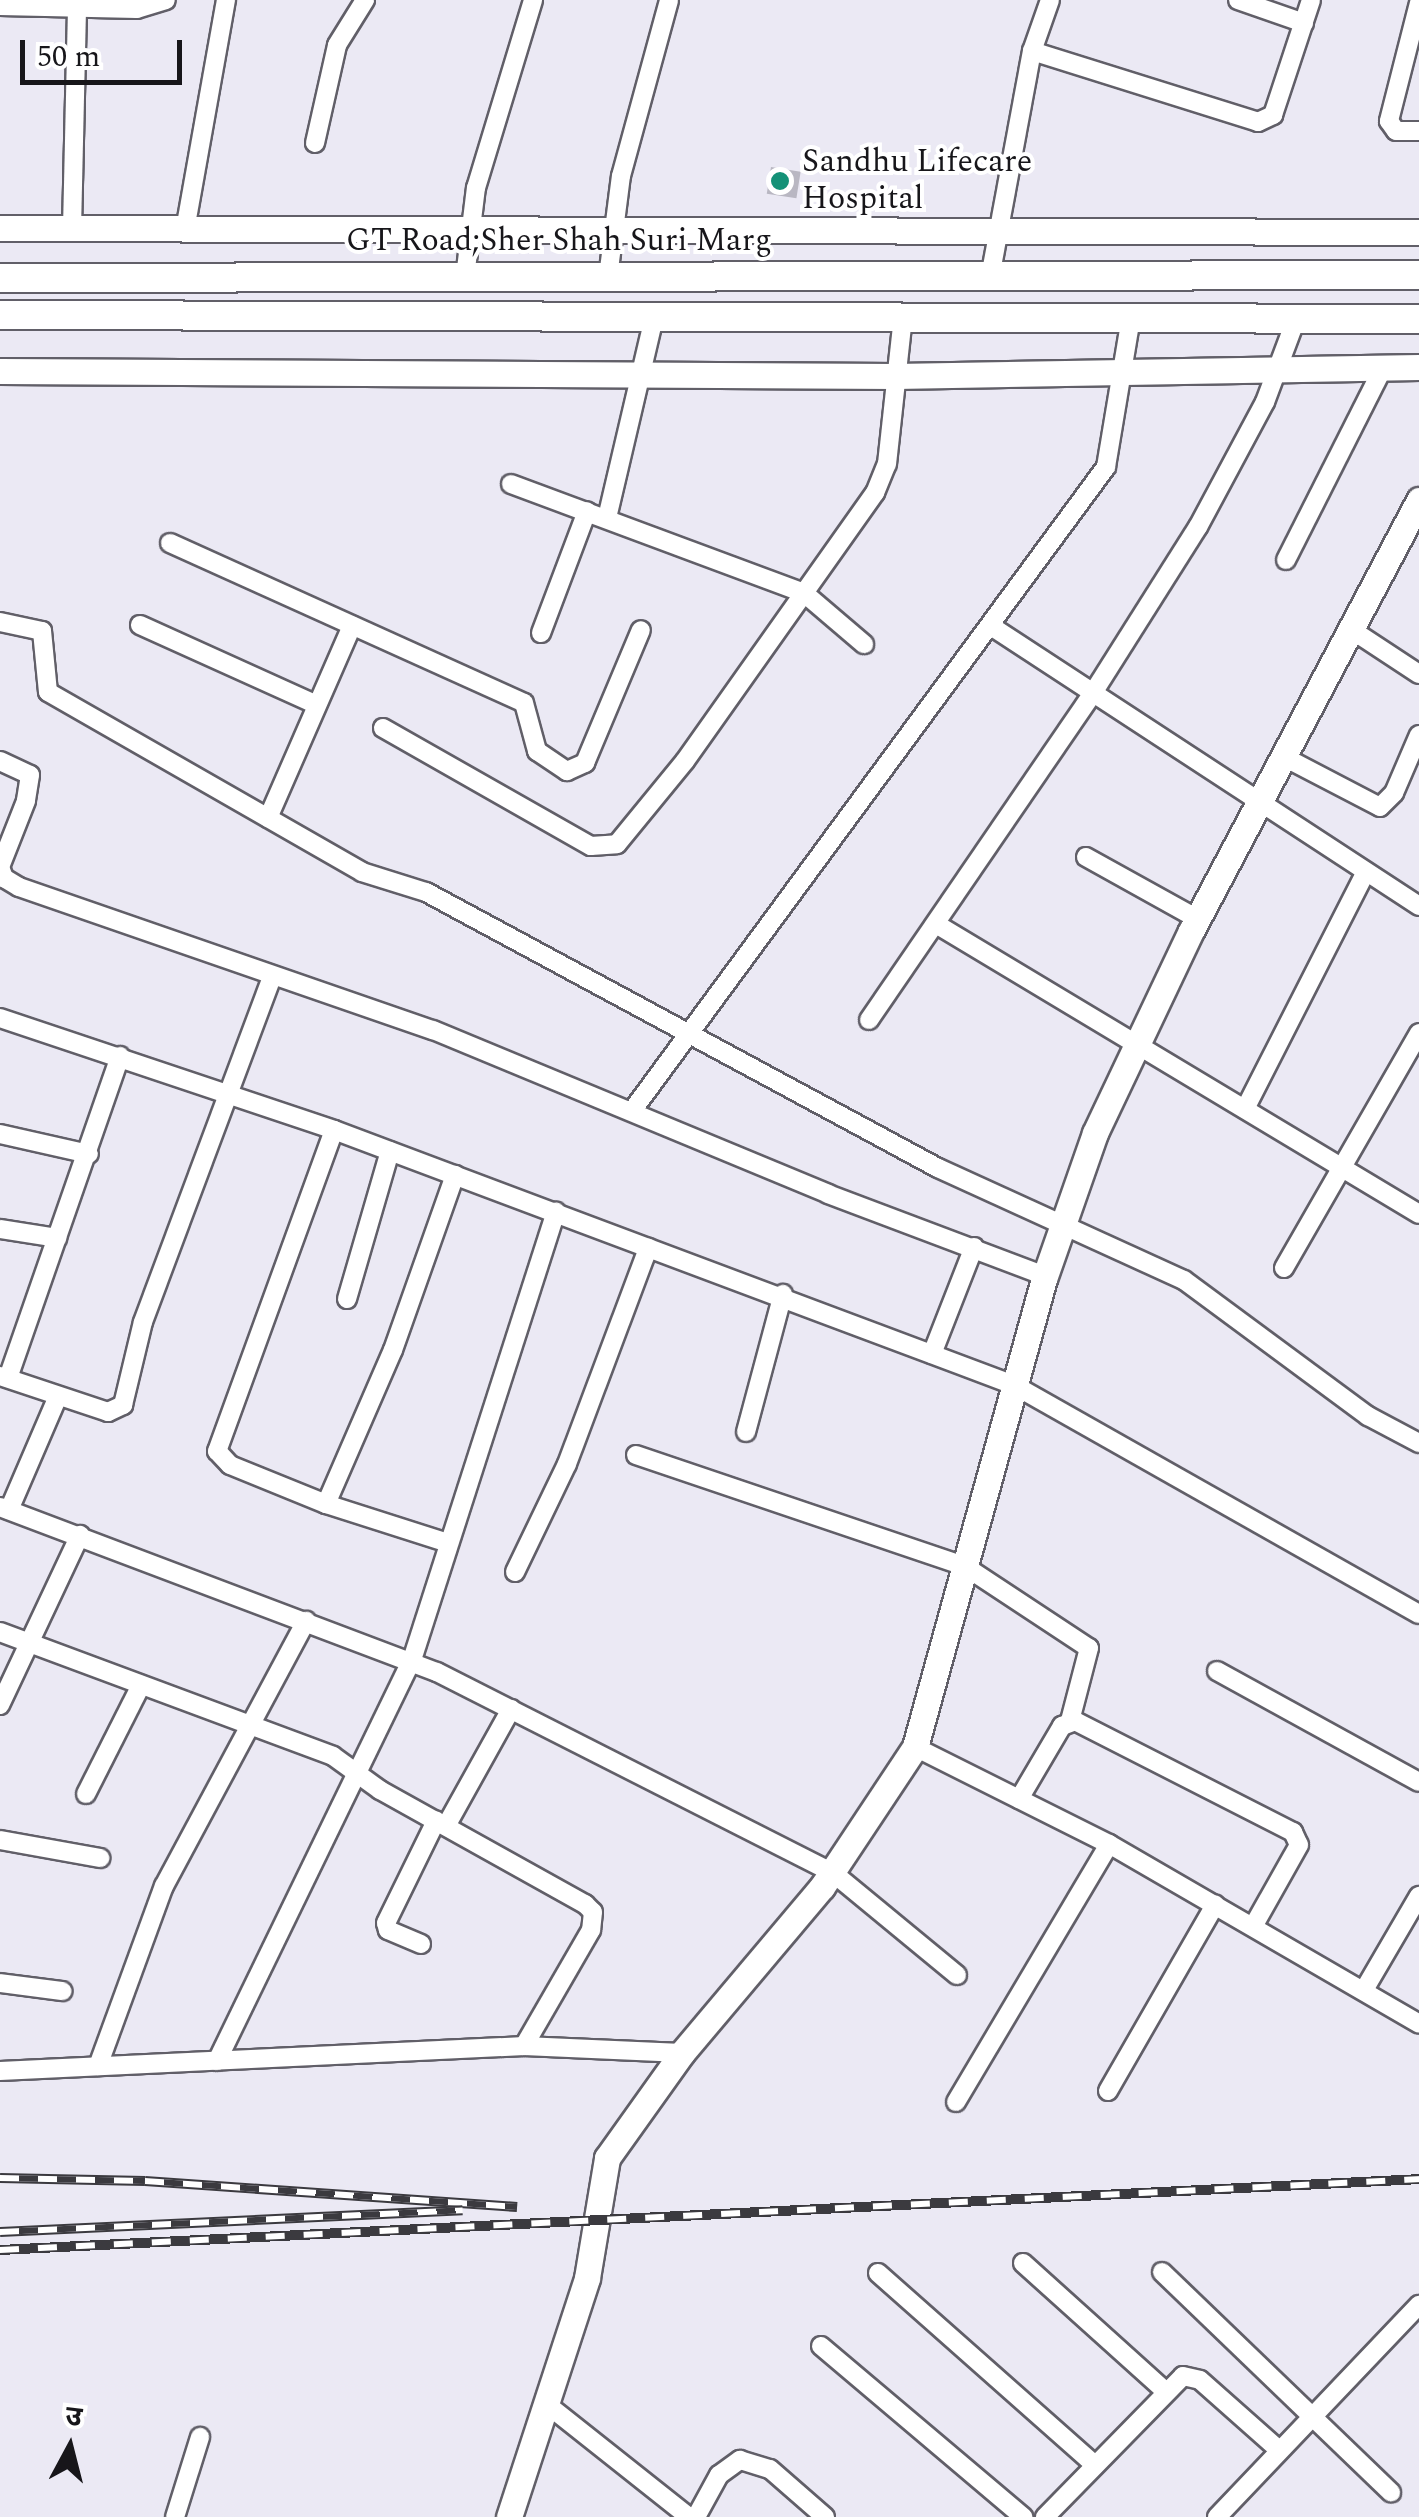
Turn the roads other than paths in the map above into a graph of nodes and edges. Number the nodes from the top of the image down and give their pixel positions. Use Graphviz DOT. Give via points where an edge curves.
graph roads {
  1 [pos="166,0"];
  2 [pos="226,0"];
  3 [pos="365,0"];
  4 [pos="532,0"];
  5 [pos="669,0"];
  6 [pos="1050,0"];
  7 [pos="1238,0"];
  8 [pos="1311,0"];
  9 [pos="76,2"];
  10 [pos="1419,3"];
  11 [pos="0,6"];
  12 [pos="1304,23"];
  13 [pos="1032,51"];
  14 [pos="1419,131"];
  15 [pos="315,144"];
  16 [pos="0,228"];
  17 [pos="469,228"];
  18 [pos="72,229"];
  19 [pos="185,230"];
  20 [pos="612,230"];
  21 [pos="998,232"];
  22 [pos="1419,232"];
  23 [pos="991,272"];
  24 [pos="1419,275"];
  25 [pos="465,277"];
  26 [pos="608,277"];
  27 [pos="0,278"];
  28 [pos="0,315"];
  29 [pos="654,317"];
  30 [pos="903,318"];
  31 [pos="1132,318"];
  32 [pos="1296,318"];
  33 [pos="1419,319"];
  34 [pos="1384,368"];
  35 [pos="1419,368"];
  36 [pos="1280,369"];
  37 [pos="0,371"];
  38 [pos="641,373"];
  39 [pos="1124,374"];
  40 [pos="896,376"];
  41 [pos="511,484"];
  42 [pos="1419,500"];
  43 [pos="587,510"];
  44 [pos="607,518"];
  45 [pos="170,543"];
  46 [pos="1286,560"];
  47 [pos="804,593"];
  48 [pos="0,622"];
  49 [pos="140,625"];
  50 [pos="352,626"];
  51 [pos="994,628"];
  52 [pos="641,630"];
  53 [pos="1352,630"];
  54 [pos="541,633"];
  55 [pos="864,644"];
  56 [pos="1419,674"];
  57 [pos="1091,696"];
  58 [pos="317,705"];
  59 [pos="383,728"];
  60 [pos="1419,735"];
  61 [pos="1284,757"];
  62 [pos="0,762"];
  63 [pos="1262,800"];
  64 [pos="268,818"];
  65 [pos="1086,857"];
  66 [pos="1366,872"];
  67 [pos="1419,906"];
  68 [pos="1198,919"];
  69 [pos="936,924"];
  70 [pos="272,977"];
  71 [pos="0,1018"];
  72 [pos="869,1020"];
  73 [pos="685,1031"];
  74 [pos="1419,1033"];
  75 [pos="1132,1046"];
  76 [pos="120,1056"];
  77 [pos="227,1094"];
  78 [pos="1245,1108"];
  79 [pos="632,1111"];
  80 [pos="334,1130"];
  81 [pos="0,1134"];
  82 [pos="390,1151"];
  83 [pos="88,1154"];
  84 [pos="1346,1166"];
  85 [pos="455,1176"];
  86 [pos="556,1212"];
  87 [pos="1419,1214"];
  88 [pos="1063,1226"];
  89 [pos="0,1228"];
  90 [pos="57,1238"];
  91 [pos="974,1247"];
  92 [pos="648,1248"];
  93 [pos="1284,1268"];
  94 [pos="1045,1276"];
  95 [pos="783,1294"];
  96 [pos="347,1299"];
  97 [pos="932,1354"];
  98 [pos="4,1377"];
  99 [pos="1014,1385"];
  100 [pos="58,1396"];
  101 [pos="746,1432"];
  102 [pos="1419,1443"];
  103 [pos="636,1455"];
  104 [pos="326,1504"];
  105 [pos="5,1509"];
  106 [pos="80,1535"];
  107 [pos="445,1542"];
  108 [pos="966,1567"];
  109 [pos="516,1572"];
  110 [pos="1419,1614"];
  111 [pos="306,1621"];
  112 [pos="0,1632"];
  113 [pos="29,1643"];
  114 [pos="412,1660"];
  115 [pos="1217,1671"];
  116 [pos="140,1685"];
  117 [pos="0,1705"];
  118 [pos="511,1709"];
  119 [pos="1070,1721"];
  120 [pos="251,1723"];
  121 [pos="914,1747"];
  122 [pos="354,1767"];
  123 [pos="1419,1782"];
  124 [pos="86,1794"];
  125 [pos="1019,1799"];
  126 [pos="441,1823"];
  127 [pos="0,1840"];
  128 [pos="1109,1844"];
  129 [pos="100,1858"];
  130 [pos="832,1872"];
  131 [pos="1419,1896"];
  132 [pos="1214,1905"];
  133 [pos="1254,1925"];
  134 [pos="421,1944"];
  135 [pos="957,1975"];
  136 [pos="0,1983"];
  137 [pos="1364,1990"];
  138 [pos="62,1991"];
  139 [pos="1419,2024"];
  140 [pos="524,2046"];
  141 [pos="682,2053"];
  142 [pos="217,2061"];
  143 [pos="98,2066"];
  144 [pos="0,2071"];
  145 [pos="1108,2092"];
  146 [pos="956,2102"];
  147 [pos="1023,2263"];
  148 [pos="1162,2272"];
  149 [pos="878,2273"];
  150 [pos="1419,2305"];
  151 [pos="821,2346"];
  152 [pos="1164,2390"];
  153 [pos="549,2406"];
  154 [pos="1311,2413"];
  155 [pos="200,2437"];
  156 [pos="1278,2449"];
  157 [pos="1095,2465"];
  158 [pos="1391,2492"];
  159 [pos="175,2517"];
  160 [pos="509,2517"];
  161 [pos="693,2517"];
  162 [pos="825,2517"];
  163 [pos="1023,2517"];
  164 [pos="1045,2517"];
  165 [pos="1218,2517"];
  1 -- 9 [label="street" via="137,9"];
  2 -- 19 [label="street"];
  3 -- 15 [label="street" via="337,44"];
  4 -- 17 [label="street"];
  5 -- 20 [label="street"];
  6 -- 13 [label="street"];
  7 -- 12 [label="street"];
  8 -- 12 [label="street"];
  9 -- 11 [label="street"];
  9 -- 18 [label="street"];
  10 -- 14 [label="street" via="1388,121 1396,131"];
  12 -- 13 [label="street" via="1265,122"];
  13 -- 21 [label="street"];
  16 -- 18 [label="main road"];
  17 -- 19 [label="main road"];
  17 -- 20 [label="main road"];
  17 -- 25 [label="street"];
  18 -- 19 [label="main road"];
  20 -- 21 [label="main road"];
  20 -- 26 [label="street"];
  21 -- 22 [label="main road"];
  21 -- 23 [label="street"];
  23 -- 24 [label="main road, GT Road;Sher Shah Suri Marg"];
  23 -- 26 [label="main road, GT Road;Sher Shah Suri Marg"];
  25 -- 26 [label="main road, GT Road;Sher Shah Suri Marg"];
  25 -- 27 [label="main road, GT Road;Sher Shah Suri Marg"];
  28 -- 29 [label="main road"];
  29 -- 30 [label="main road"];
  29 -- 38 [label="street"];
  30 -- 31 [label="main road"];
  30 -- 40 [label="street"];
  31 -- 32 [label="main road"];
  31 -- 39 [label="street"];
  32 -- 33 [label="main road"];
  32 -- 36 [label="street"];
  34 -- 35 [label="main road"];
  34 -- 36 [label="main road"];
  34 -- 46 [label="street"];
  36 -- 39 [label="main road"];
  36 -- 57 [label="street" via="1198,526"];
  37 -- 38 [label="main road"];
  38 -- 40 [label="main road"];
  38 -- 44 [label="street"];
  39 -- 40 [label="main road"];
  39 -- 51 [label="street" via="1106,468"];
  40 -- 47 [label="street" via="883,478"];
  41 -- 43 [label="street"];
  42 -- 53 [label="main road"];
  43 -- 44 [label="street"];
  43 -- 54 [label="street"];
  44 -- 47 [label="street"];
  45 -- 50 [label="street"];
  47 -- 55 [label="street"];
  47 -- 59 [label="street" via="685,761 611,848 591,846"];
  48 -- 64 [label="street" via="42,632 48,692"];
  49 -- 58 [label="street"];
  50 -- 52 [label="street" via="524,703 538,751 574,772 585,764 608,716"];
  50 -- 58 [label="street"];
  51 -- 57 [label="street"];
  51 -- 73 [label="street"];
  53 -- 56 [label="street"];
  53 -- 61 [label="main road"];
  57 -- 63 [label="street"];
  57 -- 69 [label="street"];
  58 -- 64 [label="street"];
  60 -- 61 [label="street" via="1394,794 1380,807"];
  61 -- 63 [label="main road"];
  62 -- 70 [label="street" via="25,769 30,785 2,850 4,878"];
  63 -- 66 [label="street"];
  63 -- 68 [label="main road"];
  64 -- 73 [label="street" via="362,872 426,892"];
  65 -- 68 [label="street"];
  66 -- 67 [label="street"];
  66 -- 78 [label="street"];
  68 -- 75 [label="main road"];
  69 -- 72 [label="street"];
  69 -- 75 [label="street"];
  70 -- 77 [label="street"];
  70 -- 79 [label="street" via="433,1030"];
  71 -- 76 [label="street"];
  73 -- 79 [label="street"];
  73 -- 88 [label="street" via="938,1168"];
  74 -- 84 [label="street"];
  75 -- 78 [label="street"];
  75 -- 88 [label="main road"];
  76 -- 77 [label="street"];
  76 -- 83 [label="street"];
  77 -- 80 [label="street"];
  77 -- 100 [label="street" via="143,1322 122,1405 108,1412"];
  78 -- 84 [label="street"];
  79 -- 91 [label="street"];
  80 -- 82 [label="street"];
  80 -- 104 [label="street" via="217,1440 221,1460"];
  81 -- 83 [label="street"];
  82 -- 85 [label="street"];
  82 -- 96 [label="street"];
  83 -- 90 [label="street"];
  84 -- 87 [label="street"];
  84 -- 93 [label="street"];
  85 -- 86 [label="street"];
  85 -- 104 [label="street" via="392,1350"];
  86 -- 92 [label="street"];
  86 -- 107 [label="street"];
  88 -- 94 [label="main road"];
  88 -- 102 [label="street" via="1222,1303 1368,1416"];
  89 -- 90 [label="street"];
  90 -- 98 [label="street"];
  91 -- 94 [label="street"];
  91 -- 97 [label="street"];
  92 -- 95 [label="street"];
  92 -- 109 [label="street" via="567,1464"];
  94 -- 99 [label="main road"];
  95 -- 97 [label="street"];
  95 -- 101 [label="street"];
  97 -- 99 [label="street"];
  98 -- 100 [label="street"];
  99 -- 108 [label="main road"];
  99 -- 110 [label="street"];
  100 -- 105 [label="street"];
  103 -- 108 [label="street"];
  104 -- 107 [label="street"];
  105 -- 106 [label="street"];
  106 -- 111 [label="street"];
  106 -- 113 [label="street"];
  107 -- 114 [label="street"];
  108 -- 119 [label="street" via="1089,1648"];
  108 -- 121 [label="main road"];
  111 -- 114 [label="street"];
  111 -- 120 [label="street"];
  112 -- 113 [label="street"];
  113 -- 116 [label="street"];
  113 -- 117 [label="street"];
  114 -- 118 [label="street"];
  114 -- 122 [label="street"];
  115 -- 123 [label="street"];
  116 -- 120 [label="street"];
  116 -- 124 [label="street"];
  118 -- 126 [label="street"];
  118 -- 130 [label="street"];
  119 -- 125 [label="street"];
  119 -- 133 [label="street" via="1298,1838"];
  120 -- 122 [label="street"];
  120 -- 143 [label="street" via="164,1886"];
  121 -- 125 [label="street"];
  121 -- 130 [label="main road"];
  122 -- 126 [label="street" via="380,1790"];
  122 -- 142 [label="street"];
  125 -- 128 [label="street"];
  126 -- 134 [label="street" via="386,1923"];
  126 -- 140 [label="street" via="592,1912 591,1930"];
  127 -- 129 [label="street"];
  128 -- 132 [label="street"];
  128 -- 146 [label="street"];
  130 -- 135 [label="street"];
  130 -- 141 [label="main road"];
  131 -- 137 [label="street"];
  132 -- 133 [label="street"];
  132 -- 145 [label="street"];
  133 -- 137 [label="street"];
  136 -- 138 [label="street"];
  137 -- 139 [label="street"];
  140 -- 141 [label="street"];
  140 -- 142 [label="street"];
  141 -- 153 [label="main road" via="607,2158 587,2278"];
  142 -- 143 [label="street"];
  143 -- 144 [label="street"];
  147 -- 152 [label="street"];
  148 -- 154 [label="street"];
  149 -- 157 [label="street"];
  150 -- 154 [label="street"];
  151 -- 163 [label="street"];
  152 -- 156 [label="street" via="1182,2376 1200,2380"];
  152 -- 157 [label="street"];
  153 -- 160 [label="main road"];
  153 -- 161 [label="street"];
  154 -- 156 [label="street"];
  154 -- 158 [label="street"];
  155 -- 159 [label="street"];
  156 -- 165 [label="street"];
  157 -- 164 [label="street"];
  161 -- 162 [label="street" via="719,2475 740,2460 770,2469"];
}
